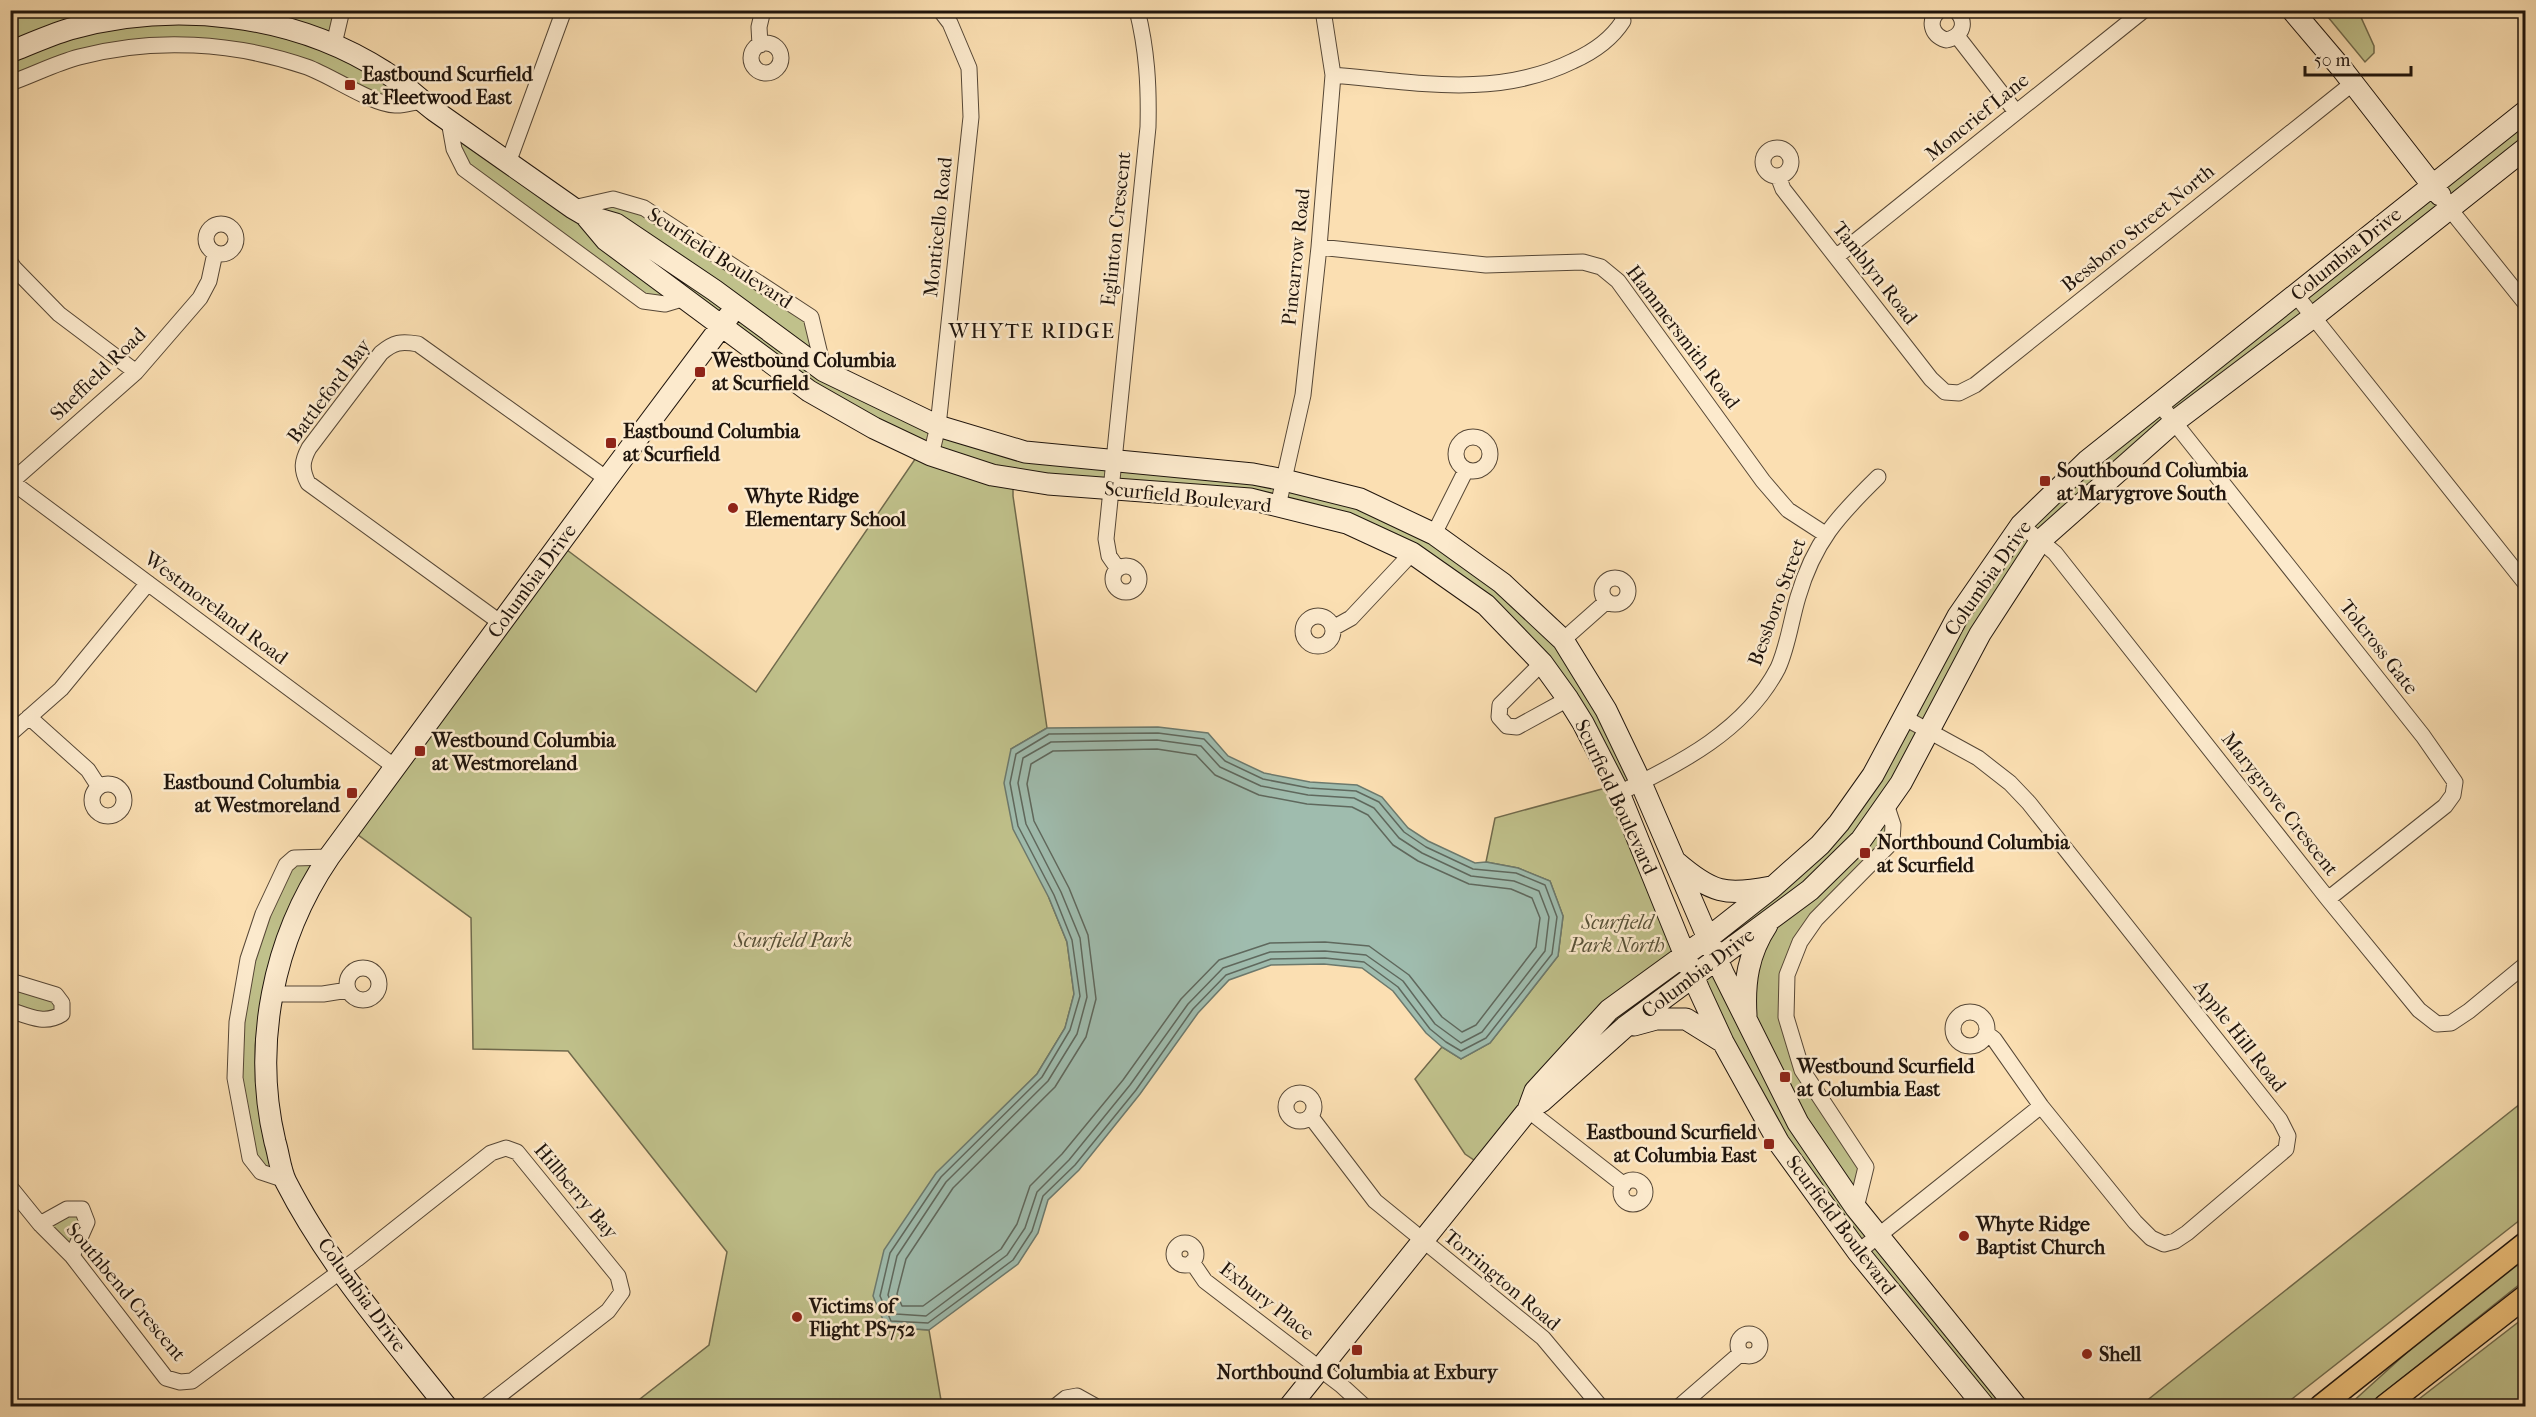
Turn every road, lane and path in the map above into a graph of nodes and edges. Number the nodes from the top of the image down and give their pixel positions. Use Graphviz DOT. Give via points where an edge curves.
graph roads {
  1 [pos="342,10"];
  2 [pos="564,10"];
  3 [pos="763,10"];
  4 [pos="940,10"];
  5 [pos="1137,10"];
  6 [pos="1323,10"];
  7 [pos="1620,10"];
  8 [pos="1940,10"];
  9 [pos="1955,10"];
  10 [pos="2144,10"];
  11 [pos="2292,10"];
  12 [pos="1956,36"];
  13 [pos="334,44"];
  14 [pos="760,45"];
  15 [pos="10,52"];
  16 [pos="1333,75"];
  17 [pos="10,83"];
  18 [pos="2353,83"];
  19 [pos="422,101"];
  20 [pos="2526,111"];
  21 [pos="2016,112"];
  22 [pos="449,121"];
  23 [pos="2526,148"];
  24 [pos="508,163"];
  25 [pos="1778,176"];
  26 [pos="2432,184"];
  27 [pos="2449,208"];
  28 [pos="579,211"];
  29 [pos="1318,247"];
  30 [pos="215,253"];
  31 [pos="1836,257"];
  32 [pos="10,262"];
  33 [pos="2295,294"];
  34 [pos="685,298"];
  35 [pos="2526,304"];
  36 [pos="736,306"];
  37 [pos="2313,317"];
  38 [pos="722,327"];
  39 [pos="824,371"];
  40 [pos="136,372"];
  41 [pos="1945,392"];
  42 [pos="2159,403"];
  43 [pos="2174,422"];
  44 [pos="938,426"];
  45 [pos="931,455"];
  46 [pos="1113,460"];
  47 [pos="1466,470"];
  48 [pos="1878,477"];
  49 [pos="607,479"];
  50 [pos="1284,480"];
  51 [pos="11,482"];
  52 [pos="1110,487"];
  53 [pos="1278,506"];
  54 [pos="2021,525"];
  55 [pos="1434,534"];
  56 [pos="1825,534"];
  57 [pos="2041,540"];
  58 [pos="1412,553"];
  59 [pos="1118,569"];
  60 [pos="148,583"];
  61 [pos="2526,584"];
  62 [pos="1607,601"];
  63 [pos="501,623"];
  64 [pos="1333,628"];
  65 [pos="1563,640"];
  66 [pos="1542,663"];
  67 [pos="1568,699"];
  68 [pos="29,717"];
  69 [pos="1905,718"];
  70 [pos="1929,732"];
  71 [pos="10,734"];
  72 [pos="395,767"];
  73 [pos="1641,783"];
  74 [pos="99,787"];
  75 [pos="1619,793"];
  76 [pos="1886,804"];
  77 [pos="329,857"];
  78 [pos="1675,861"];
  79 [pos="1774,886"];
  80 [pos="2328,899"];
  81 [pos="1771,919"];
  82 [pos="1708,938"];
  83 [pos="1686,953"];
  84 [pos="1717,960"];
  85 [pos="2526,964"];
  86 [pos="1694,977"];
  87 [pos="10,981"];
  88 [pos="348,990"];
  89 [pos="273,994"];
  90 [pos="10,1010"];
  91 [pos="1746,1022"];
  92 [pos="1624,1027"];
  93 [pos="1986,1033"];
  94 [pos="1723,1042"];
  95 [pos="2041,1106"];
  96 [pos="1528,1110"];
  97 [pos="1311,1117"];
  98 [pos="285,1180"];
  99 [pos="1623,1185"];
  100 [pos="10,1187"];
  101 [pos="1856,1208"];
  102 [pos="40,1224"];
  103 [pos="1878,1237"];
  104 [pos="1422,1241"];
  105 [pos="2526,1243"];
  106 [pos="1858,1252"];
  107 [pos="72,1256"];
  108 [pos="1192,1262"];
  109 [pos="339,1272"];
  110 [pos="2526,1296"];
  111 [pos="1742,1353"];
  112 [pos="1319,1370"];
  113 [pos="446,1407"];
  114 [pos="486,1407"];
  115 [pos="1056,1407"];
  116 [pos="1095,1407"];
  117 [pos="1290,1407"];
  118 [pos="1364,1407"];
  119 [pos="1600,1407"];
  120 [pos="1680,1407"];
  121 [pos="1984,1407"];
  122 [pos="2016,1407"];
  123 [pos="2321,1407"];
  124 [pos="2385,1407"];
  1 -- 13 [label="street"];
  2 -- 24 [label="street"];
  3 -- 14 [label="street"];
  4 -- 44 [label="street, Monticello Road" via="950,23 969,68 971,117"];
  5 -- 46 [label="street, Eglinton Crescent" via="1148,63 1148,127"];
  6 -- 16 [label="street, Pincarrow Road"];
  7 -- 16 [label="street" via="1623,21 1609,39 1586,55 1539,76 1478,87"];
  8 -- 12 [label="street" via="1932,20 1936,35 1946,40"];
  9 -- 12 [label="street" via="1963,23"];
  10 -- 21 [label="street, Moncrief Lane"];
  11 -- 18 [label="street"];
  12 -- 21 [label="street"];
  13 -- 15 [label="street, Scurfield Boulevard" via="268,23 199,13 137,15 81,26"];
  13 -- 19 [label="street, Scurfield Boulevard" via="385,72"];
  16 -- 29 [label="street, Pincarrow Road"];
  17 -- 19 [label="street" via="109,50 177,44 225,47 306,67 395,105"];
  18 -- 26 [label="street"];
  18 -- 41 [label="street, Bessboro Street North" via="1975,385 1959,393"];
  19 -- 22 [label="street, Scurfield Boulevard"];
  20 -- 26 [label="street, Columbia Drive"];
  21 -- 31 [label="street, Moncrief Lane"];
  22 -- 24 [label="street, Scurfield Boulevard"];
  22 -- 34 [label="street" via="454,149 464,169 643,301 665,304"];
  23 -- 27 [label="street, Columbia Drive"];
  24 -- 28 [label="street, Scurfield Boulevard"];
  25 -- 31 [label="street, Tamblyn Road"];
  26 -- 27 [label="street"];
  26 -- 33 [label="street, Columbia Drive"];
  27 -- 35 [label="street"];
  27 -- 37 [label="street, Columbia Drive"];
  28 -- 34 [label="street, Scurfield Boulevard" via="606,240"];
  28 -- 36 [label="street, Scurfield Boulevard" via="616,224"];
  28 -- 39 [label="street, Scurfield Boulevard" via="613,199 644,208 723,259 811,317"];
  29 -- 50 [label="street, Pincarrow Road" via="1303,395"];
  29 -- 56 [label="street, Hammersmith Road" via="1486,265 1583,262 1601,267 1618,281 1763,481 1788,510"];
  30 -- 40 [label="street, Sheffield Road" via="209,281 200,298"];
  31 -- 41 [label="street, Tamblyn Road"];
  32 -- 40 [label="street" via="59,314"];
  33 -- 37 [label="street"];
  33 -- 42 [label="street, Columbia Drive"];
  34 -- 38 [label="street, Scurfield Boulevard"];
  36 -- 38 [label="street, Columbia Drive"];
  36 -- 39 [label="street, Scurfield Boulevard"];
  37 -- 43 [label="street, Columbia Drive"];
  37 -- 61 [label="street"];
  38 -- 45 [label="street, Scurfield Boulevard" via="809,391"];
  38 -- 49 [label="street, Columbia Drive"];
  39 -- 44 [label="street, Scurfield Boulevard"];
  40 -- 51 [label="street, Sheffield Road"];
  42 -- 43 [label="street, Tolcross Gate"];
  42 -- 54 [label="street, Columbia Drive" via="2087,461"];
  43 -- 57 [label="street, Columbia Drive"];
  43 -- 80 [label="street, Tolcross Gate" via="2423,736 2455,782 2453,795 2445,806"];
  44 -- 45 [label="street, Monticello Road"];
  44 -- 46 [label="street, Scurfield Boulevard" via="1025,452"];
  45 -- 52 [label="street, Scurfield Boulevard" via="992,475 1048,484"];
  46 -- 50 [label="street, Scurfield Boulevard"];
  46 -- 52 [label="street, Eglinton Crescent"];
  47 -- 55 [label="street"];
  48 -- 56 [label="street, Bessboro Street"];
  49 -- 63 [label="street, Columbia Drive"];
  49 -- 63 [label="street, Battleford Bay" via="418,344 404,341 393,343 381,353 309,448 303,460 308,483"];
  50 -- 53 [label="street, Pincarrow Road"];
  50 -- 55 [label="street, Scurfield Boulevard" via="1360,499"];
  51 -- 60 [label="street, Westmoreland Road"];
  52 -- 53 [label="street, Scurfield Boulevard" via="1250,499"];
  52 -- 59 [label="street, Eglinton Crescent" via="1106,539 1109,556"];
  53 -- 58 [label="street, Scurfield Boulevard" via="1347,523"];
  54 -- 57 [label="street, Marygrove Crescent"];
  54 -- 69 [label="street, Columbia Drive" via="1958,616"];
  55 -- 65 [label="street, Scurfield Boulevard" via="1502,583"];
  56 -- 73 [label="street, Bessboro Street" via="1798,596 1779,665 1757,700 1715,739"];
  57 -- 70 [label="street, Columbia Drive" via="1980,634"];
  57 -- 80 [label="street, Marygrove Crescent"];
  58 -- 64 [label="street" via="1352,618"];
  58 -- 66 [label="street, Scurfield Boulevard" via="1486,605"];
  60 -- 68 [label="street" via="61,688"];
  60 -- 72 [label="street, Westmoreland Road"];
  62 -- 65 [label="street"];
  63 -- 72 [label="street, Columbia Drive"];
  65 -- 73 [label="street, Scurfield Boulevard" via="1606,710"];
  66 -- 67 [label="street, Scurfield Boulevard"];
  66 -- 67 [label="street" via="1500,705 1499,717 1508,726 1517,727"];
  67 -- 75 [label="street, Scurfield Boulevard"];
  68 -- 71 [label="street"];
  68 -- 74 [label="street" via="88,770"];
  69 -- 70 [label="street, Apple Hill Road"];
  69 -- 79 [label="street, Columbia Drive" via="1873,775 1839,823"];
  70 -- 76 [label="street, Columbia Drive"];
  70 -- 95 [label="street, Apple Hill Road" via="1978,758 2029,802 2280,1120 2288,1136 2286,1149 2276,1160 2187,1233 2164,1244 2151,1238 2135,1222"];
  72 -- 77 [label="street, Columbia Drive"];
  73 -- 75 [label="street, Bessboro Street"];
  73 -- 78 [label="street, Scurfield Boulevard"];
  75 -- 83 [label="street, Scurfield Boulevard"];
  76 -- 81 [label="street, Columbia Drive" via="1861,840 1835,866"];
  76 -- 101 [label="street, Scurfield Boulevard" via="1893,825 1892,842 1816,919 1800,942 1787,975 1786,1017 1802,1070 1866,1167"];
  77 -- 89 [label="street, Columbia Drive" via="295,915"];
  77 -- 98 [label="street" via="294,858 286,865 248,959 237,1022 235,1078 250,1158 261,1172"];
  78 -- 79 [label="street" via="1716,890 1741,892"];
  78 -- 82 [label="street, Scurfield Boulevard"];
  79 -- 82 [label="street, Columbia Drive"];
  80 -- 85 [label="street, Marygrove Crescent" via="2420,1010 2437,1024 2451,1023 2469,1011"];
  81 -- 84 [label="street, Columbia Drive"];
  81 -- 91 [label="street" via="1755,943 1748,963"];
  82 -- 83 [label="street, Columbia Drive"];
  82 -- 84 [label="street, Scurfield Boulevard"];
  83 -- 86 [label="street, Scurfield Boulevard"];
  83 -- 96 [label="street, Columbia Drive" via="1609,1010 1535,1091"];
  84 -- 86 [label="street, Columbia Drive"];
  84 -- 91 [label="street, Scurfield Boulevard"];
  86 -- 92 [label="street, Columbia Drive"];
  86 -- 94 [label="street, Scurfield Boulevard"];
  87 -- 90 [label="street" via="56,995 62,1003 62,1014 53,1020 42,1020"];
  88 -- 89 [label="street"];
  89 -- 98 [label="street, Columbia Drive" via="266,1031 266,1073 271,1125"];
  91 -- 101 [label="street, Scurfield Boulevard" via="1798,1123"];
  92 -- 94 [label="street" via="1656,1019 1686,1020"];
  92 -- 96 [label="street, Columbia Drive"];
  93 -- 95 [label="street, Apple Hill Road"];
  94 -- 106 [label="street, Scurfield Boulevard" via="1779,1143"];
  95 -- 103 [label="street"];
  96 -- 99 [label="street"];
  96 -- 104 [label="street, Columbia Drive"];
  97 -- 104 [label="street, Torrington Road" via="1375,1200"];
  98 -- 109 [label="street, Columbia Drive"];
  100 -- 102 [label="street, Southbend Crescent"];
  101 -- 103 [label="street, Scurfield Boulevard"];
  102 -- 107 [label="street, Southbend Crescent"];
  102 -- 107 [label="street" via="67,1209 82,1209 87,1222"];
  103 -- 106 [label="street"];
  103 -- 122 [label="street, Scurfield Boulevard"];
  104 -- 112 [label="street, Columbia Drive"];
  104 -- 119 [label="street, Torrington Road" via="1543,1338"];
  105 -- 123 [label="main road"];
  106 -- 121 [label="street, Scurfield Boulevard"];
  107 -- 109 [label="street, Southbend Crescent" via="166,1378 180,1382 192,1381"];
  108 -- 112 [label="street, Exbury Place" via="1206,1281"];
  109 -- 113 [label="street, Columbia Drive"];
  109 -- 114 [label="street, Hillberry Bay" via="491,1154 506,1148 517,1152 618,1276 622,1292 608,1311"];
  110 -- 124 [label="main road"];
  111 -- 120 [label="street"];
  112 -- 117 [label="street, Columbia Drive"];
  112 -- 118 [label="street, Exbury Place"];
  115 -- 116 [label="street" via="1066,1398 1077,1396"];
}
